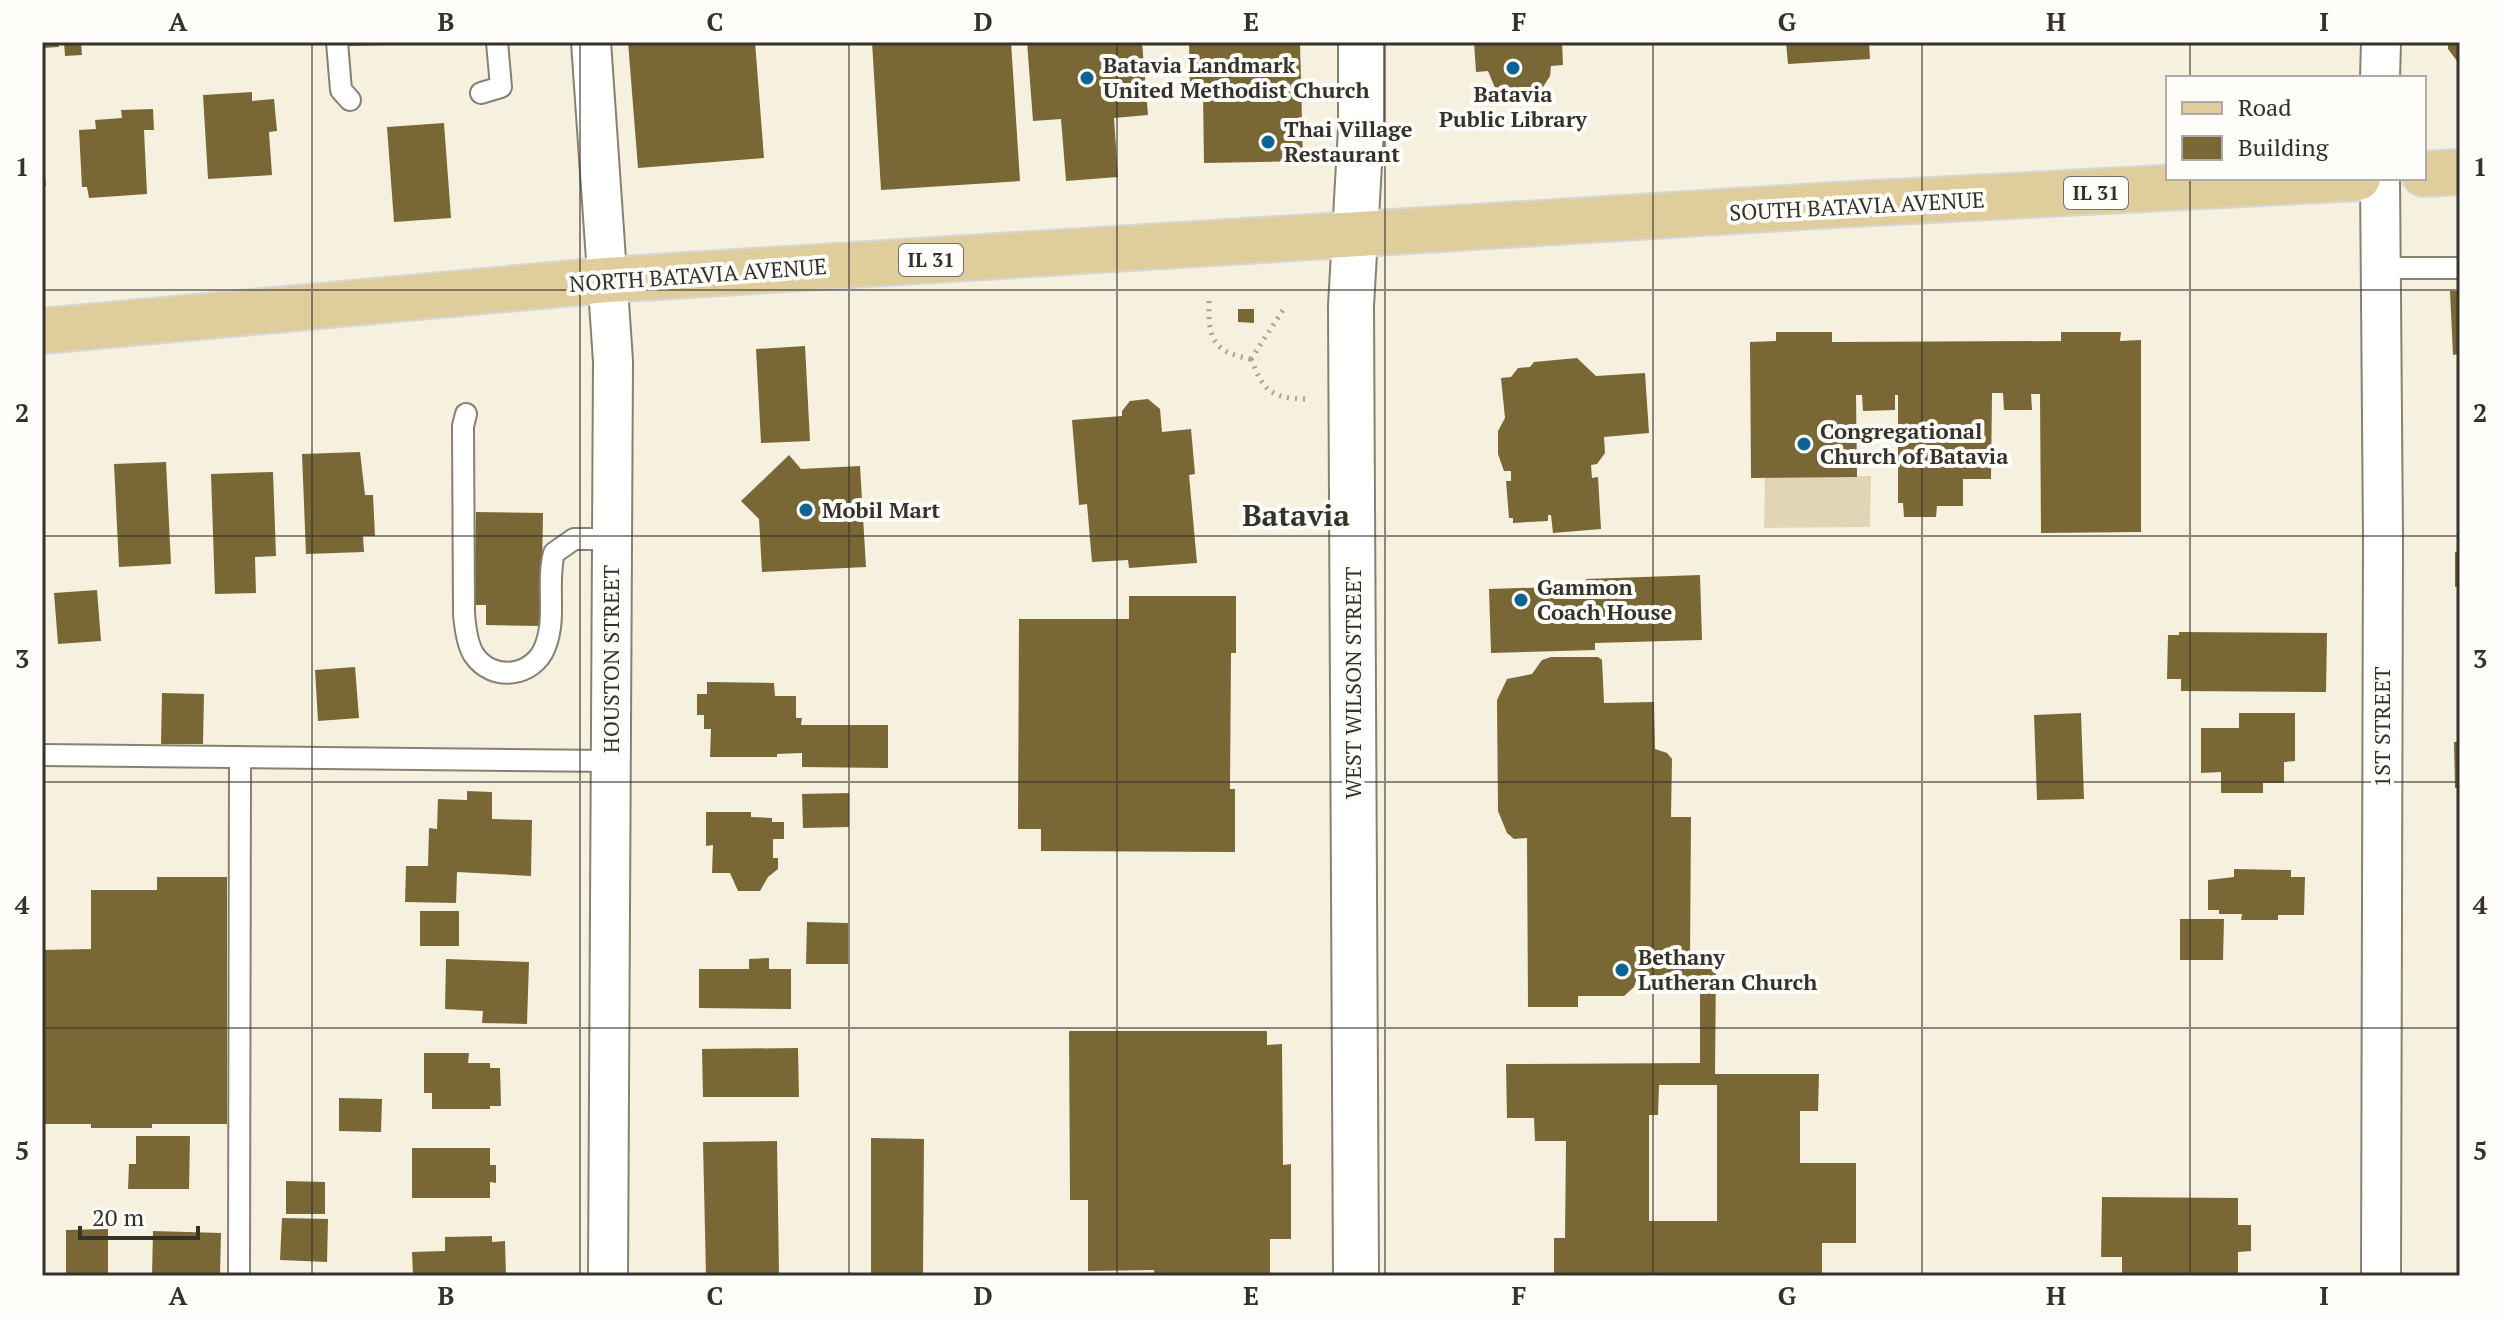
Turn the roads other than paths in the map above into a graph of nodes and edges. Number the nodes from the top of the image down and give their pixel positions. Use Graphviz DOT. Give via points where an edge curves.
graph roads {
  1 [pos="337,42"];
  2 [pos="497,42"];
  3 [pos="591,42"];
  4 [pos="1361,42"];
  5 [pos="2381,42"];
  6 [pos="2380,76"];
  7 [pos="481,93"];
  8 [pos="350,100"];
  9 [pos="2460,172"];
  10 [pos="2426,174"];
  11 [pos="2319,180"];
  12 [pos="2380,180"];
  13 [pos="1355,235"];
  14 [pos="2381,268"];
  15 [pos="2460,268"];
  16 [pos="607,280"];
  17 [pos="42,331"];
  18 [pos="466,414"];
  19 [pos="612,539"];
  20 [pos="42,755"];
  21 [pos="240,757"];
  22 [pos="611,761"];
  23 [pos="239,1276"];
  24 [pos="608,1276"];
  25 [pos="1356,1276"];
  26 [pos="2381,1276"];
  1 -- 8 [label="lane" via="341,90"];
  2 -- 7 [label="lane" via="501,87"];
  3 -- 16 [label="street, HOUSTON STREET"];
  4 -- 13 [label="main road, WEST WILSON STREET"];
  5 -- 6 [label="street"];
  9 -- 10 [label="main road"];
  11 -- 13 [label="main road, SOUTH BATAVIA AVENUE / IL 31"];
  12 -- 14 [label="street, 1ST STREET"];
  13 -- 16 [label="main road, NORTH BATAVIA AVENUE / IL 31"];
  13 -- 25 [label="main road, WEST WILSON STREET" via="1351,306"];
  14 -- 15 [label="lane"];
  14 -- 26 [label="street, 1ST STREET"];
  16 -- 17 [label="main road, NORTH BATAVIA AVENUE / IL 31"];
  16 -- 19 [label="street, HOUSTON STREET" via="613,361"];
  18 -- 19 [label="lane" via="464,613 474,655 485,666 510,673 536,662 549,636 554,553 574,539"];
  19 -- 22 [label="street, HOUSTON STREET"];
  20 -- 21 [label="lane"];
  21 -- 22 [label="lane"];
  21 -- 23 [label="lane"];
  22 -- 24 [label="street, HOUSTON STREET"];
}
